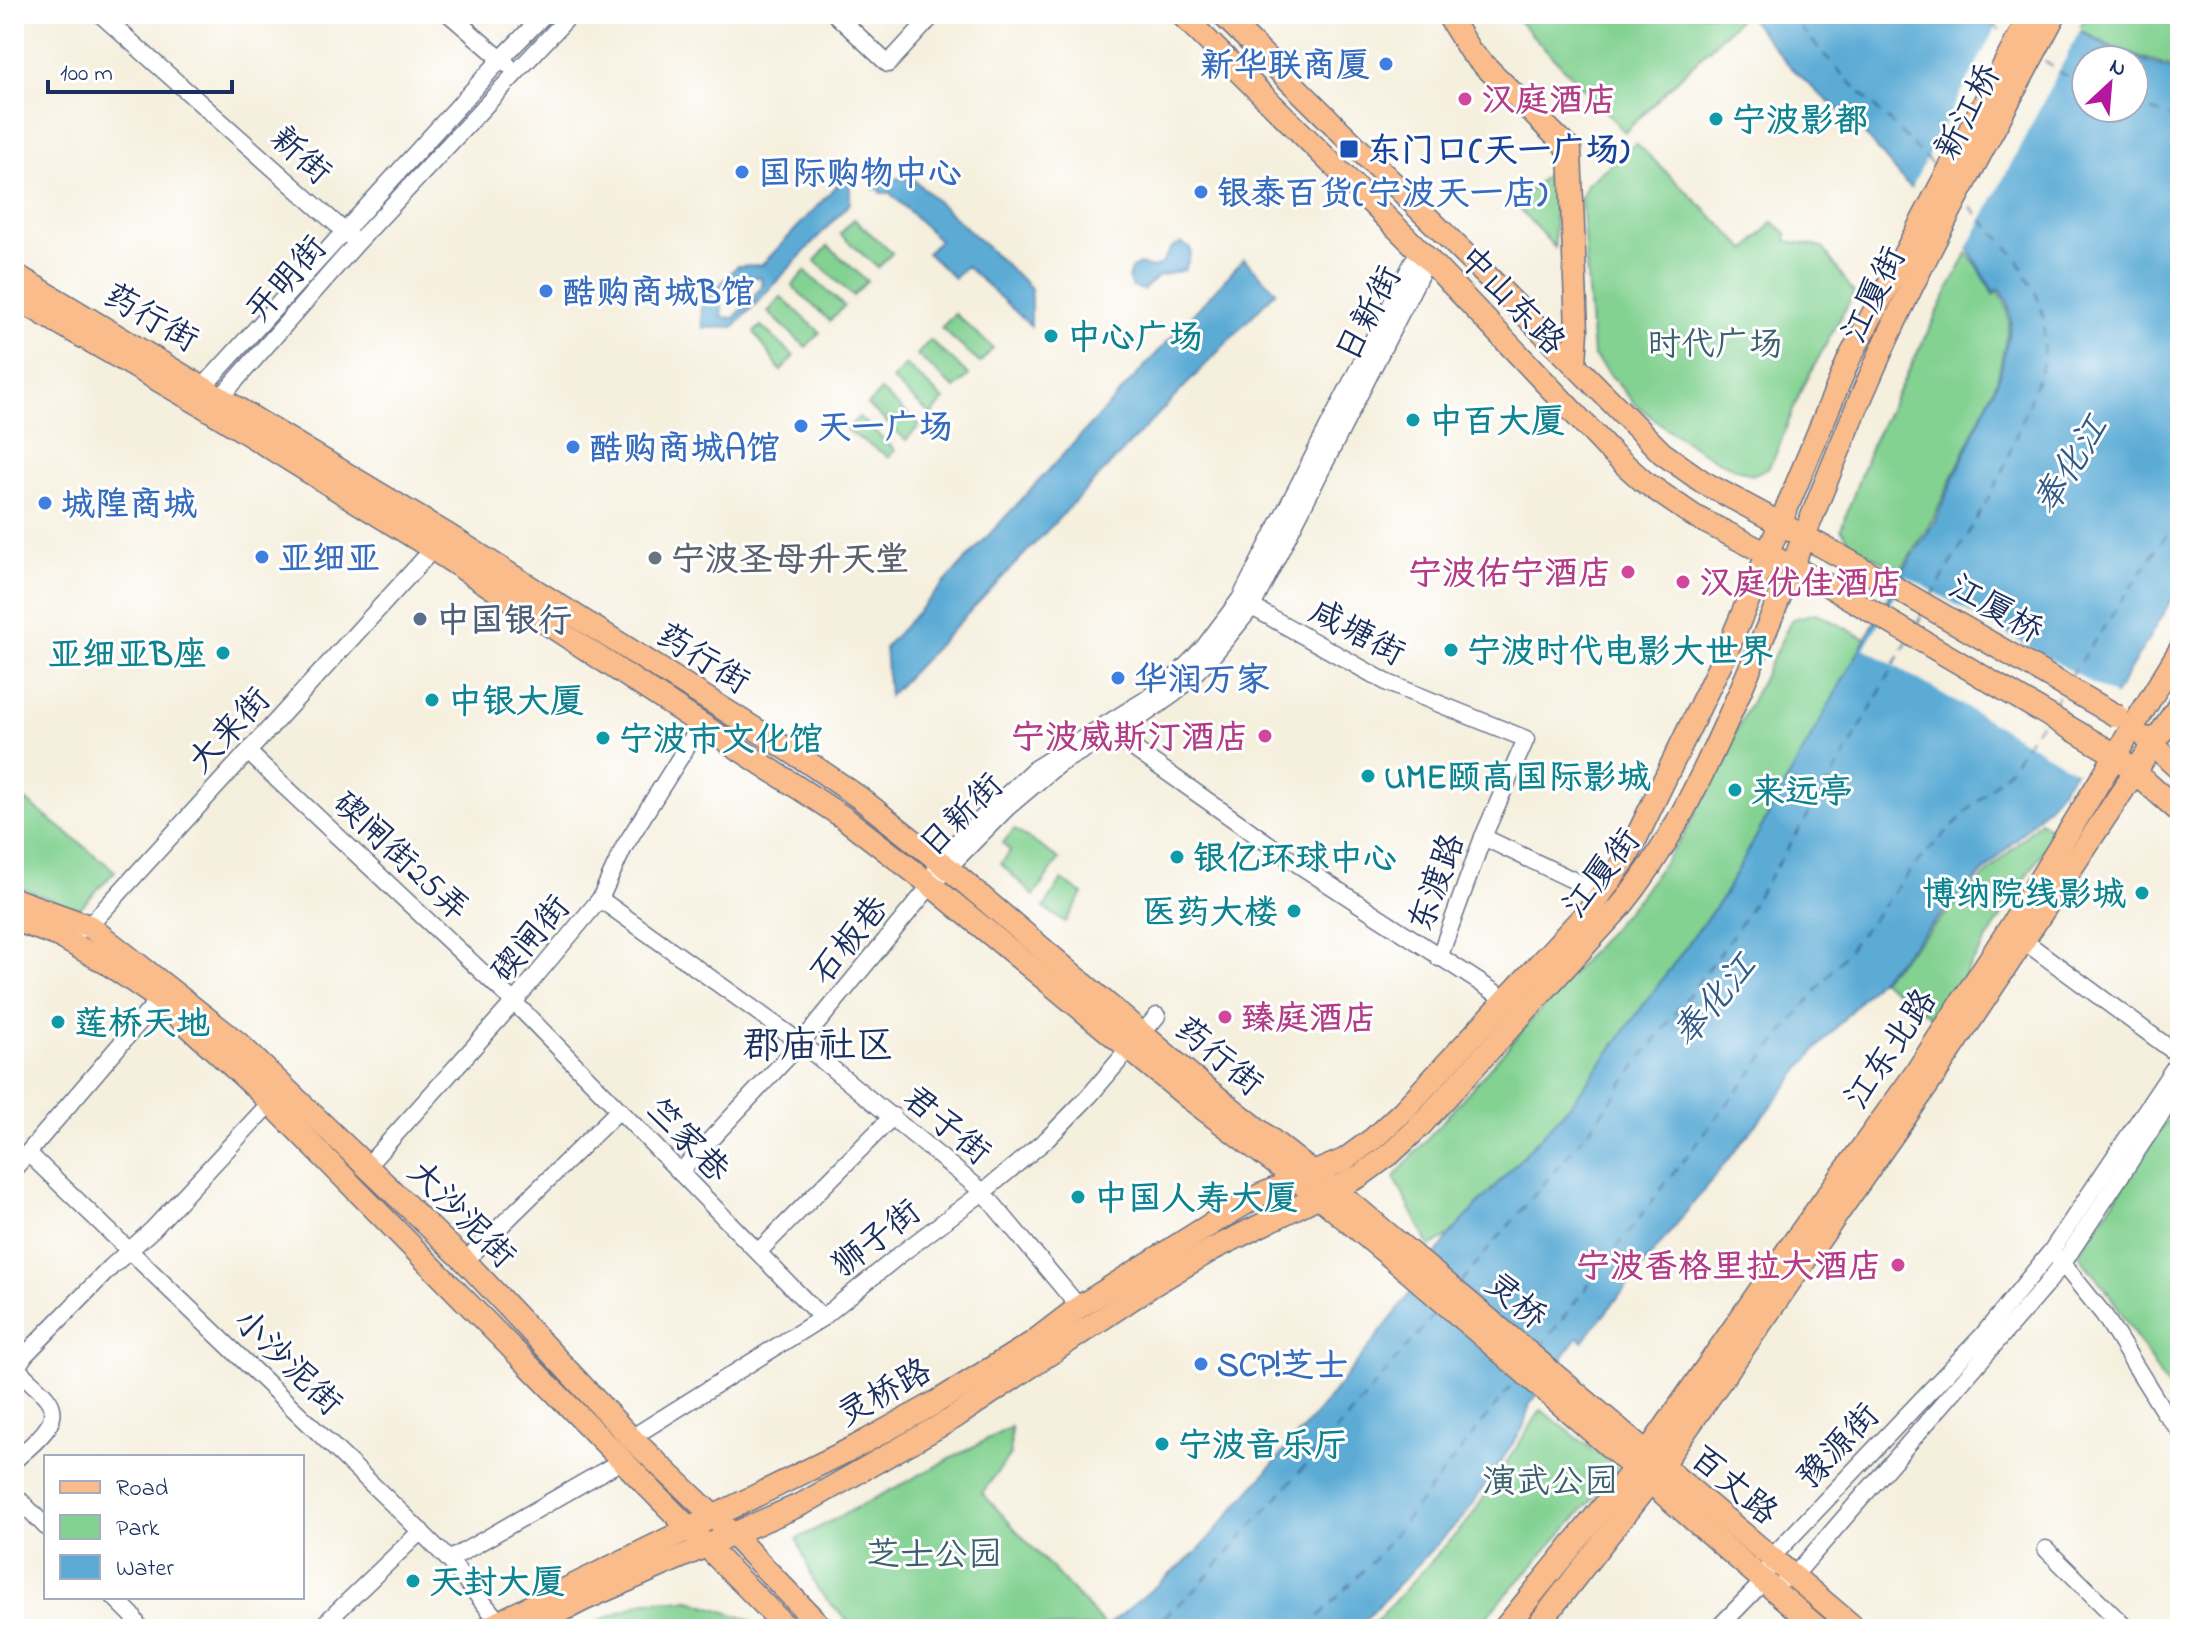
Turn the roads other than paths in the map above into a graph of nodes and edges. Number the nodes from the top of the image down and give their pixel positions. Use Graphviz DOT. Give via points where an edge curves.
graph roads {
  1 [pos="100,14"];
  2 [pos="449,14"];
  3 [pos="545,14"];
  4 [pos="571,14"];
  5 [pos="835,14"];
  6 [pos="934,14"];
  7 [pos="1181,14"];
  8 [pos="1222,14"];
  9 [pos="1447,14"];
  10 [pos="2031,14"];
  11 [pos="2055,14"];
  12 [pos="501,59"];
  13 [pos="515,72"];
  14 [pos="1916,230"];
  15 [pos="351,237"];
  16 [pos="1937,240"];
  17 [pos="1423,254"];
  18 [pos="14,274"];
  19 [pos="14,297"];
  20 [pos="1575,363"];
  21 [pos="210,396"];
  22 [pos="1780,525"];
  23 [pos="1805,538"];
  24 [pos="433,549"];
  25 [pos="1767,555"];
  26 [pos="1842,557"];
  27 [pos="1793,568"];
  28 [pos="1829,586"];
  29 [pos="1252,607"];
  30 [pos="2180,650"];
  31 [pos="2180,704"];
  32 [pos="2125,721"];
  33 [pos="701,724"];
  34 [pos="1113,734"];
  35 [pos="1526,739"];
  36 [pos="2155,745"];
  37 [pos="2107,750"];
  38 [pos="248,752"];
  39 [pos="2180,770"];
  40 [pos="2136,773"];
  41 [pos="2180,812"];
  42 [pos="1483,837"];
  43 [pos="943,865"];
  44 [pos="931,885"];
  45 [pos="1602,894"];
  46 [pos="14,899"];
  47 [pos="600,899"];
  48 [pos="14,920"];
  49 [pos="89,926"];
  50 [pos="59,936"];
  51 [pos="2024,941"];
  52 [pos="1439,958"];
  53 [pos="159,999"];
  54 [pos="1505,999"];
  55 [pos="514,1002"];
  56 [pos="1157,1016"];
  57 [pos="1136,1042"];
  58 [pos="801,1043"];
  59 [pos="2180,1057"];
  60 [pos="2180,1086"];
  61 [pos="270,1103"];
  62 [pos="619,1110"];
  63 [pos="893,1116"];
  64 [pos="28,1153"];
  65 [pos="368,1165"];
  66 [pos="14,1169"];
  67 [pos="680,1172"];
  68 [pos="1315,1185"];
  69 [pos="983,1192"];
  70 [pos="131,1251"];
  71 [pos="758,1252"];
  72 [pos="2058,1257"];
  73 [pos="465,1261"];
  74 [pos="1414,1267"];
  75 [pos="1079,1307"];
  76 [pos="822,1318"];
  77 [pos="1564,1395"];
  78 [pos="2180,1431"];
  79 [pos="631,1438"];
  80 [pos="623,1460"];
  81 [pos="14,1461"];
  82 [pos="1648,1468"];
  83 [pos="14,1494"];
  84 [pos="713,1516"];
  85 [pos="44,1525"];
  86 [pos="689,1528"];
  87 [pos="421,1531"];
  88 [pos="733,1535"];
  89 [pos="708,1547"];
  90 [pos="2046,1549"];
  91 [pos="1771,1558"];
  92 [pos="449,1560"];
  93 [pos="1793,1577"];
  94 [pos="1764,1581"];
  95 [pos="116,1599"];
  96 [pos="492,1625"];
  97 [pos="140,1629"];
  98 [pos="319,1629"];
  99 [pos="526,1629"];
  100 [pos="788,1629"];
  101 [pos="823,1629"];
  102 [pos="1504,1629"];
  103 [pos="1535,1629"];
  104 [pos="1717,1629"];
  105 [pos="1819,1629"];
  106 [pos="1856,1629"];
  107 [pos="2127,1629"];
  1 -- 15 [label="street, 新街"];
  2 -- 12 [label="street"];
  3 -- 12 [label="street, 开明街"];
  4 -- 13 [label="street, 开明街"];
  5 -- 6 [label="street" via="888,64"];
  7 -- 17 [label="main road, 中山东路"];
  8 -- 20 [label="main road, 中山东路"];
  9 -- 20 [label="main road" via="1470,51 1570,150"];
  10 -- 14 [label="main road, 新江桥"];
  11 -- 16 [label="main road, 新江桥"];
  12 -- 13 [label="street"];
  12 -- 15 [label="street, 开明街"];
  13 -- 15 [label="street, 开明街"];
  14 -- 22 [label="main road, 江厦街" via="1849,359"];
  15 -- 21 [label="street, 开明街"];
  16 -- 23 [label="main road, 江厦街" via="1873,368"];
  17 -- 25 [label="main road, 中山东路" via="1643,481"];
  17 -- 29 [label="street, 日新街"];
  17 -- 43 [label="street, 日新街" via="1240,599 1204,647 1145,700 1034,769"];
  18 -- 21 [label="main road, 药行街"];
  19 -- 21 [label="main road, 药行街"];
  20 -- 22 [label="main road, 中山东路" via="1662,453"];
  21 -- 24 [label="main road, 药行街"];
  21 -- 43 [label="main road, 药行街" via="446,534 806,761"];
  22 -- 23 [label="main road, 中山东路"];
  22 -- 25 [label="main road, 江厦街"];
  23 -- 26 [label="main road, 中山东路"];
  23 -- 27 [label="main road, 江厦街"];
  24 -- 33 [label="main road, 药行街"];
  24 -- 38 [label="street, 大来街"];
  25 -- 27 [label="main road, 中山东路"];
  25 -- 45 [label="main road, 江厦街" via="1677,755 1627,857"];
  26 -- 32 [label="main road, 江厦桥, bridge"];
  27 -- 28 [label="main road, 中山东路"];
  27 -- 68 [label="main road, 江厦街" via="1700,779 1639,884 1419,1127 1375,1167"];
  28 -- 37 [label="main road, 江厦桥"];
  29 -- 34 [label="street, 日新街" via="1182,687"];
  29 -- 35 [label="street, 咸塘街" via="1388,683"];
  30 -- 32 [label="main road, 江东北路"];
  31 -- 36 [label="main road, 江东北路"];
  32 -- 36 [label="main road"];
  32 -- 37 [label="main road, 江东北路"];
  33 -- 44 [label="main road, 药行街" via="843,817"];
  33 -- 47 [label="street, 碶闸街" via="624,847"];
  34 -- 43 [label="street, 日新街" via="1042,777"];
  34 -- 52 [label="street"];
  35 -- 42 [label="street, 东渡路"];
  36 -- 39 [label="main road"];
  36 -- 40 [label="main road, 江东北路"];
  37 -- 40 [label="main road"];
  37 -- 82 [label="main road, 江东北路" via="2013,923 1913,1077 1788,1250"];
  38 -- 49 [label="street, 大来街"];
  38 -- 55 [label="street, 碶闸街25弄"];
  40 -- 41 [label="main road"];
  40 -- 51 [label="main road, 江东北路"];
  42 -- 45 [label="street"];
  42 -- 52 [label="street, 东渡路"];
  43 -- 44 [label="street, 日新街"];
  43 -- 57 [label="main road, 药行街"];
  44 -- 57 [label="main road, 药行街"];
  44 -- 58 [label="street, 石板巷"];
  45 -- 54 [label="main road, 江厦街"];
  46 -- 49 [label="main road, 大沙泥街"];
  47 -- 55 [label="street, 碶闸街"];
  47 -- 58 [label="street, 君子街"];
  48 -- 50 [label="main road, 大沙泥街"];
  49 -- 50 [label="street, 大来街"];
  49 -- 65 [label="main road, 大沙泥街" via="238,1043"];
  50 -- 53 [label="main road, 大沙泥街"];
  51 -- 59 [label="street"];
  51 -- 82 [label="main road, 江东北路" via="1929,1083"];
  52 -- 54 [label="street"];
  53 -- 61 [label="main road, 大沙泥街"];
  53 -- 64 [label="street"];
  54 -- 68 [label="main road, 江厦街" via="1403,1111"];
  55 -- 62 [label="street, 竺家巷"];
  55 -- 65 [label="street, 碶闸街"];
  56 -- 57 [label="street, 狮子街"];
  57 -- 68 [label="main road, 药行街"];
  57 -- 69 [label="street, 狮子街" via="1047,1139"];
  58 -- 63 [label="street, 君子街"];
  58 -- 67 [label="street, 石板巷"];
  59 -- 72 [label="street, 豫源街"];
  60 -- 72 [label="street, 豫源街"];
  61 -- 70 [label="street"];
  61 -- 80 [label="main road, 大沙泥街"];
  62 -- 67 [label="street, 竺家巷"];
  62 -- 73 [label="street"];
  63 -- 69 [label="street, 君子街"];
  63 -- 71 [label="street"];
  64 -- 66 [label="street"];
  64 -- 70 [label="street, 小沙泥街"];
  65 -- 73 [label="main road, 大沙泥街"];
  67 -- 71 [label="street, 竺家巷"];
  68 -- 74 [label="main road, 药行街"];
  68 -- 75 [label="main road, 灵桥路" via="1258,1196"];
  68 -- 88 [label="main road, 灵桥路" via="939,1426 804,1503"];
  69 -- 75 [label="street, 君子街"];
  69 -- 76 [label="street, 狮子街"];
  70 -- 81 [label="street" via="19,1364 53,1408 54,1417"];
  70 -- 87 [label="street, 小沙泥街"];
  71 -- 76 [label="street, 竺家巷"];
  72 -- 78 [label="street" via="2096,1304"];
  72 -- 91 [label="street, 豫源街"];
  72 -- 93 [label="street, 豫源街" via="2015,1322"];
  73 -- 79 [label="main road, 大沙泥街"];
  74 -- 77 [label="main road, 灵桥"];
  75 -- 84 [label="main road, 灵桥路" via="935,1403"];
  76 -- 79 [label="street, 狮子街"];
  77 -- 82 [label="main road, 百丈路"];
  77 -- 82 [label="main road, 百丈路" via="1608,1446"];
  79 -- 84 [label="main road, 大沙泥街"];
  80 -- 86 [label="main road, 大沙泥街"];
  80 -- 92 [label="street"];
  82 -- 91 [label="main road, 百丈路"];
  82 -- 94 [label="main road, 百丈路"];
  82 -- 102 [label="main road"];
  82 -- 103 [label="main road"];
  83 -- 85 [label="street"];
  84 -- 86 [label="main road, 灵桥路"];
  84 -- 88 [label="main road, 大沙泥街"];
  86 -- 89 [label="main road, 大沙泥街"];
  86 -- 96 [label="main road, 灵桥路"];
  87 -- 92 [label="street, 小沙泥街"];
  87 -- 98 [label="street"];
  88 -- 89 [label="main road, 灵桥路"];
  88 -- 101 [label="main road, 大沙泥街"];
  89 -- 99 [label="main road, 灵桥路"];
  89 -- 100 [label="main road, 大沙泥街"];
  90 -- 107 [label="street"];
  91 -- 93 [label="main road, 百丈路"];
  91 -- 94 [label="street, 豫源街"];
  92 -- 96 [label="street, 小沙泥街"];
  93 -- 94 [label="street"];
  93 -- 106 [label="main road, 百丈路"];
  94 -- 104 [label="street"];
  94 -- 105 [label="main road, 百丈路"];
  95 -- 97 [label="street"];
}
